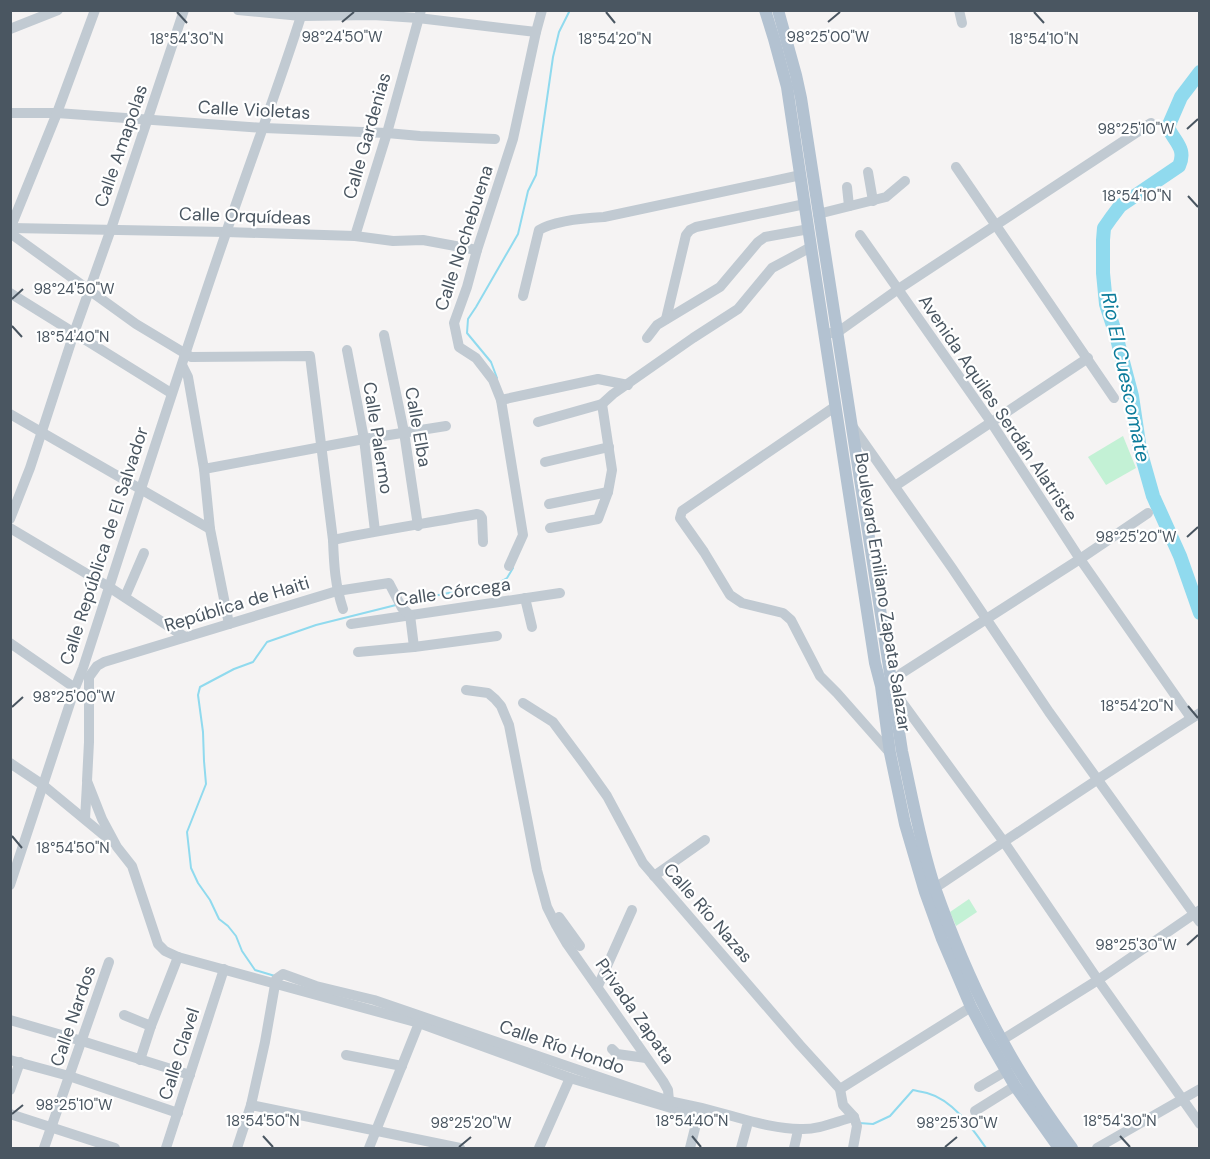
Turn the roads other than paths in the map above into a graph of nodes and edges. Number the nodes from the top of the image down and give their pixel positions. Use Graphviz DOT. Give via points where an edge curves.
graph roads {
  1 [pos="58,10"];
  2 [pos="95,10"];
  3 [pos="184,10"];
  4 [pos="238,10"];
  5 [pos="542,10"];
  6 [pos="765,10"];
  7 [pos="778,10"];
  8 [pos="959,10"];
  9 [pos="302,13"];
  10 [pos="419,14"];
  11 [pos="962,23"];
  12 [pos="10,29"];
  13 [pos="536,32"];
  14 [pos="10,113"];
  15 [pos="57,113"];
  16 [pos="147,121"];
  17 [pos="1151,123"];
  18 [pos="264,128"];
  19 [pos="387,133"];
  20 [pos="495,139"];
  21 [pos="956,167"];
  22 [pos="868,172"];
  23 [pos="801,175"];
  24 [pos="905,181"];
  25 [pos="847,186"];
  26 [pos="873,201"];
  27 [pos="805,204"];
  28 [pos="849,206"];
  29 [pos="818,214"];
  30 [pos="996,225"];
  31 [pos="808,228"];
  32 [pos="11,230"];
  33 [pos="111,230"];
  34 [pos="226,232"];
  35 [pos="860,235"];
  36 [pos="355,236"];
  37 [pos="811,247"];
  38 [pos="477,249"];
  39 [pos="897,290"];
  40 [pos="89,291"];
  41 [pos="10,293"];
  42 [pos="523,296"];
  43 [pos="666,319"];
  44 [pos="838,332"];
  45 [pos="74,333"];
  46 [pos="825,334"];
  47 [pos="384,335"];
  48 [pos="647,338"];
  49 [pos="347,350"];
  50 [pos="1088,358"];
  51 [pos="183,360"];
  52 [pos="628,384"];
  53 [pos="171,393"];
  54 [pos="1114,398"];
  55 [pos="501,400"];
  56 [pos="602,404"];
  57 [pos="836,406"];
  58 [pos="10,414"];
  59 [pos="538,422"];
  60 [pos="991,422"];
  61 [pos="446,426"];
  62 [pos="853,427"];
  63 [pos="41,432"];
  64 [pos="404,432"];
  65 [pos="364,438"];
  66 [pos="609,447"];
  67 [pos="321,448"];
  68 [pos="545,462"];
  69 [pos="204,469"];
  70 [pos="895,486"];
  71 [pos="141,489"];
  72 [pos="608,492"];
  73 [pos="549,504"];
  74 [pos="1148,513"];
  75 [pos="10,519"];
  76 [pos="418,526"];
  77 [pos="10,528"];
  78 [pos="550,528"];
  79 [pos="210,529"];
  80 [pos="375,531"];
  81 [pos="333,540"];
  82 [pos="483,542"];
  83 [pos="144,553"];
  84 [pos="1080,559"];
  85 [pos="509,566"];
  86 [pos="109,587"];
  87 [pos="337,591"];
  88 [pos="560,593"];
  89 [pos="125,597"];
  90 [pos="525,598"];
  91 [pos="344,609"];
  92 [pos="406,611"];
  93 [pos="986,619"];
  94 [pos="229,624"];
  95 [pos="351,624"];
  96 [pos="532,627"];
  97 [pos="497,636"];
  98 [pos="185,637"];
  99 [pos="10,643"];
  100 [pos="414,648"];
  101 [pos="358,652"];
  102 [pos="86,660"];
  103 [pos="97,666"];
  104 [pos="85,675"];
  105 [pos="75,688"];
  106 [pos="466,690"];
  107 [pos="890,697"];
  108 [pos="523,703"];
  109 [pos="1195,716"];
  110 [pos="890,753"];
  111 [pos="10,763"];
  112 [pos="1097,778"];
  113 [pos="87,781"];
  114 [pos="43,785"];
  115 [pos="85,819"];
  116 [pos="705,840"];
  117 [pos="1004,842"];
  118 [pos="117,847"];
  119 [pos="14,867"];
  120 [pos="543,868"];
  121 [pos="654,876"];
  122 [pos="10,885"];
  123 [pos="935,888"];
  124 [pos="632,910"];
  125 [pos="1198,915"];
  126 [pos="569,940"];
  127 [pos="580,946"];
  128 [pos="178,957"];
  129 [pos="109,962"];
  130 [pos="224,969"];
  131 [pos="277,979"];
  132 [pos="1098,980"];
  133 [pos="598,987"];
  134 [pos="971,1008"];
  135 [pos="124,1015"];
  136 [pos="10,1020"];
  137 [pos="419,1023"];
  138 [pos="151,1026"];
  139 [pos="1002,1040"];
  140 [pos="82,1041"];
  141 [pos="612,1049"];
  142 [pos="346,1054"];
  143 [pos="646,1058"];
  144 [pos="140,1060"];
  145 [pos="15,1061"];
  146 [pos="402,1066"];
  147 [pos="1006,1071"];
  148 [pos="69,1076"];
  149 [pos="190,1076"];
  150 [pos="570,1078"];
  151 [pos="1015,1086"];
  152 [pos="979,1087"];
  153 [pos="840,1089"];
  154 [pos="1200,1089"];
  155 [pos="10,1090"];
  156 [pos="1182,1099"];
  157 [pos="669,1101"];
  158 [pos="251,1105"];
  159 [pos="843,1105"];
  160 [pos="975,1111"];
  161 [pos="177,1113"];
  162 [pos="10,1114"];
  163 [pos="841,1120"];
  164 [pos="856,1121"];
  165 [pos="1200,1124"];
  166 [pos="747,1126"];
  167 [pos="51,1127"];
  168 [pos="377,1131"];
  169 [pos="797,1135"];
  170 [pos="435,1146"];
  171 [pos="44,1149"];
  172 [pos="115,1149"];
  173 [pos="166,1149"];
  174 [pos="237,1149"];
  175 [pos="369,1149"];
  176 [pos="460,1149"];
  177 [pos="538,1149"];
  178 [pos="690,1149"];
  179 [pos="741,1149"];
  180 [pos="794,1149"];
  181 [pos="853,1149"];
  182 [pos="1059,1149"];
  183 [pos="1072,1149"];
  184 [pos="1096,1149"];
  1 -- 12 [label="street"];
  2 -- 15 [label="street"];
  3 -- 16 [label="street, Calle Amapolas"];
  4 -- 9 [label="street"];
  5 -- 13 [label="street, Calle Nochebuena"];
  6 -- 23 [label="main road, Boulevard Emiliano Zapata Salazar" via="788,87"];
  7 -- 29 [label="main road, Boulevard Emiliano Zapata Salazar" via="801,98"];
  8 -- 11 [label="street"];
  9 -- 10 [label="street"];
  9 -- 18 [label="street, Calle República de El Salvador"];
  10 -- 13 [label="street"];
  10 -- 19 [label="street, Calle Gardenias"];
  13 -- 38 [label="street, Calle Nochebuena" via="513,139"];
  14 -- 15 [label="street, Calle Violetas"];
  15 -- 16 [label="street, Calle Violetas"];
  15 -- 32 [label="street"];
  16 -- 18 [label="street, Calle Violetas"];
  16 -- 33 [label="street, Calle Amapolas"];
  17 -- 30 [label="street"];
  18 -- 19 [label="street, Calle Violetas"];
  18 -- 34 [label="street, Calle República de El Salvador"];
  19 -- 20 [label="street, Calle Violetas"];
  19 -- 36 [label="street, Calle Gardenias"];
  21 -- 30 [label="street"];
  22 -- 26 [label="street"];
  23 -- 27 [label="main road, Boulevard Emiliano Zapata Salazar"];
  23 -- 42 [label="street" via="546,226 539,230"];
  24 -- 26 [label="street" via="886,197"];
  25 -- 28 [label="street"];
  26 -- 28 [label="street"];
  27 -- 31 [label="main road, Boulevard Emiliano Zapata Salazar"];
  27 -- 43 [label="street" via="690,230"];
  28 -- 29 [label="street"];
  29 -- 44 [label="main road, Boulevard Emiliano Zapata Salazar"];
  30 -- 39 [label="street"];
  30 -- 50 [label="street"];
  31 -- 37 [label="main road, Boulevard Emiliano Zapata Salazar"];
  31 -- 43 [label="street" via="765,237 720,287"];
  32 -- 33 [label="street, Calle Orquídeas"];
  32 -- 40 [label="street"];
  33 -- 34 [label="street, Calle Orquídeas"];
  33 -- 40 [label="street, Calle Amapolas"];
  34 -- 36 [label="street, Calle Orquídeas"];
  34 -- 51 [label="street, Calle República de El Salvador"];
  35 -- 39 [label="street, Avenida Aquiles Serdán Alatriste"];
  36 -- 38 [label="street, Calle Orquídeas" via="423,240"];
  37 -- 46 [label="main road, Boulevard Emiliano Zapata Salazar"];
  37 -- 52 [label="street" via="772,268 738,309"];
  38 -- 55 [label="street, Calle Nochebuena" via="454,323 459,347 476,358 493,380"];
  39 -- 44 [label="street"];
  39 -- 60 [label="street, Avenida Aquiles Serdán Alatriste"];
  40 -- 45 [label="street, Calle Amapolas"];
  40 -- 51 [label="street"];
  41 -- 45 [label="street"];
  43 -- 48 [label="street"];
  44 -- 46 [label="street"];
  44 -- 62 [label="main road, Boulevard Emiliano Zapata Salazar"];
  45 -- 53 [label="street"];
  45 -- 63 [label="street, Calle Amapolas"];
  46 -- 57 [label="main road, Boulevard Emiliano Zapata Salazar"];
  47 -- 64 [label="street, Calle Elba"];
  49 -- 65 [label="street, Calle Palermo"];
  50 -- 54 [label="street"];
  50 -- 60 [label="street"];
  51 -- 53 [label="street, Calle República de El Salvador"];
  51 -- 67 [label="street" via="310,356"];
  51 -- 69 [label="street"];
  52 -- 55 [label="street" via="598,379"];
  52 -- 56 [label="street"];
  53 -- 71 [label="street, Calle República de El Salvador"];
  55 -- 85 [label="street, Calle Nochebuena" via="523,535"];
  56 -- 59 [label="street"];
  56 -- 66 [label="street"];
  57 -- 107 [label="main road, Boulevard Emiliano Zapata Salazar" via="876,663 881,686"];
  57 -- 110 [label="street" via="682,511 680,518 730,595 742,603 783,613 791,620 820,676"];
  58 -- 63 [label="street"];
  60 -- 70 [label="street"];
  60 -- 84 [label="street, Avenida Aquiles Serdán Alatriste"];
  61 -- 64 [label="street"];
  62 -- 70 [label="street"];
  62 -- 107 [label="main road, Boulevard Emiliano Zapata Salazar"];
  63 -- 71 [label="street"];
  63 -- 75 [label="street, Calle Amapolas"];
  64 -- 65 [label="street"];
  64 -- 76 [label="street, Calle Elba"];
  65 -- 67 [label="street"];
  65 -- 80 [label="street, Calle Palermo"];
  66 -- 68 [label="street"];
  66 -- 72 [label="street" via="612,470"];
  67 -- 69 [label="street"];
  67 -- 81 [label="street"];
  69 -- 79 [label="street"];
  70 -- 93 [label="street"];
  71 -- 79 [label="street"];
  71 -- 86 [label="street, Calle República de El Salvador"];
  72 -- 73 [label="street"];
  72 -- 78 [label="street" via="598,519"];
  74 -- 84 [label="street"];
  76 -- 80 [label="street"];
  76 -- 82 [label="street" via="477,514 482,518"];
  77 -- 86 [label="street"];
  79 -- 94 [label="street"];
  80 -- 81 [label="street"];
  81 -- 87 [label="street"];
  83 -- 89 [label="street"];
  84 -- 93 [label="street"];
  84 -- 109 [label="street, Avenida Aquiles Serdán Alatriste"];
  86 -- 89 [label="street"];
  86 -- 102 [label="street, Calle República de El Salvador"];
  87 -- 91 [label="street"];
  87 -- 92 [label="street, República de Haiti" via="389,583"];
  87 -- 94 [label="street, República de Haiti"];
  88 -- 90 [label="street, Calle Córcega"];
  89 -- 98 [label="street"];
  90 -- 92 [label="street, Calle Córcega"];
  90 -- 96 [label="street"];
  92 -- 95 [label="street, Calle Córcega"];
  92 -- 100 [label="street"];
  93 -- 107 [label="street" via="902,673"];
  93 -- 112 [label="street"];
  94 -- 98 [label="street, República de Haiti"];
  97 -- 100 [label="street"];
  98 -- 103 [label="street, República de Haiti"];
  99 -- 105 [label="street"];
  100 -- 101 [label="street"];
  102 -- 103 [label="street" via="89,666"];
  102 -- 104 [label="street, Calle República de El Salvador"];
  103 -- 104 [label="street"];
  104 -- 105 [label="street, Calle República de El Salvador"];
  104 -- 113 [label="street"];
  105 -- 114 [label="street, Calle República de El Salvador"];
  106 -- 126 [label="street" via="488,693 505,714 537,870 548,907"];
  107 -- 110 [label="main road, Boulevard Emiliano Zapata Salazar"];
  107 -- 117 [label="street"];
  107 -- 123 [label="main road, Boulevard Emiliano Zapata Salazar"];
  108 -- 121 [label="street, Calle Río Nazas" via="553,722 607,796 635,851"];
  109 -- 112 [label="street"];
  110 -- 134 [label="main road, Boulevard Emiliano Zapata Salazar" via="925,892"];
  111 -- 114 [label="street"];
  112 -- 117 [label="street"];
  112 -- 125 [label="street"];
  113 -- 115 [label="street"];
  113 -- 118 [label="street"];
  114 -- 115 [label="street"];
  114 -- 119 [label="street, Calle República de El Salvador"];
  115 -- 118 [label="street"];
  116 -- 121 [label="street"];
  117 -- 123 [label="street"];
  117 -- 132 [label="street"];
  118 -- 128 [label="street" via="132,866 158,944"];
  119 -- 122 [label="street, Calle República de El Salvador"];
  120 -- 126 [label="street"];
  121 -- 153 [label="street, Calle Río Nazas"];
  123 -- 139 [label="main road, Boulevard Emiliano Zapata Salazar"];
  124 -- 133 [label="street"];
  125 -- 132 [label="street"];
  126 -- 127 [label="street"];
  126 -- 133 [label="street, Privada Zapata"];
  128 -- 130 [label="street"];
  128 -- 138 [label="street"];
  129 -- 140 [label="street, Calle Nardos"];
  130 -- 131 [label="street"];
  130 -- 149 [label="street, Calle Clavel"];
  131 -- 137 [label="street, Calle Río Hondo"];
  131 -- 157 [label="street, Calle Río Hondo" via="283,974 374,1000"];
  131 -- 158 [label="street"];
  132 -- 139 [label="street"];
  132 -- 156 [label="street"];
  133 -- 143 [label="street, Privada Zapata"];
  134 -- 147 [label="main road, Boulevard Emiliano Zapata Salazar"];
  134 -- 153 [label="street"];
  135 -- 138 [label="street"];
  136 -- 140 [label="street"];
  137 -- 146 [label="street"];
  137 -- 150 [label="street, Calle Río Hondo"];
  138 -- 144 [label="street"];
  139 -- 183 [label="main road, Boulevard Emiliano Zapata Salazar"];
  140 -- 144 [label="street"];
  140 -- 148 [label="street, Calle Nardos"];
  141 -- 143 [label="street" via="616,1054"];
  142 -- 146 [label="street"];
  143 -- 157 [label="street, Privada Zapata" via="668,1090"];
  144 -- 149 [label="street"];
  145 -- 148 [label="street"];
  145 -- 155 [label="street"];
  146 -- 168 [label="street"];
  147 -- 151 [label="main road, Boulevard Emiliano Zapata Salazar"];
  147 -- 152 [label="street"];
  148 -- 161 [label="street"];
  148 -- 167 [label="street, Calle Nardos"];
  149 -- 161 [label="street, Calle Clavel"];
  150 -- 177 [label="street"];
  150 -- 178 [label="street, Calle Río Hondo" via="698,1116"];
  151 -- 160 [label="street"];
  151 -- 182 [label="main road, Boulevard Emiliano Zapata Salazar"];
  153 -- 159 [label="street"];
  154 -- 156 [label="street"];
  156 -- 165 [label="street"];
  156 -- 184 [label="street"];
  157 -- 163 [label="street, Calle Río Hondo" via="770,1126 802,1129"];
  158 -- 168 [label="street"];
  158 -- 174 [label="street"];
  159 -- 163 [label="street"];
  159 -- 164 [label="street"];
  161 -- 173 [label="street, Calle Clavel"];
  162 -- 167 [label="street"];
  163 -- 164 [label="street, Calle Río Hondo"];
  164 -- 181 [label="street"];
  166 -- 179 [label="street"];
  167 -- 171 [label="street, Calle Nardos"];
  167 -- 172 [label="street"];
  168 -- 170 [label="street"];
  168 -- 175 [label="street"];
  169 -- 180 [label="street"];
  170 -- 176 [label="street"];
}
